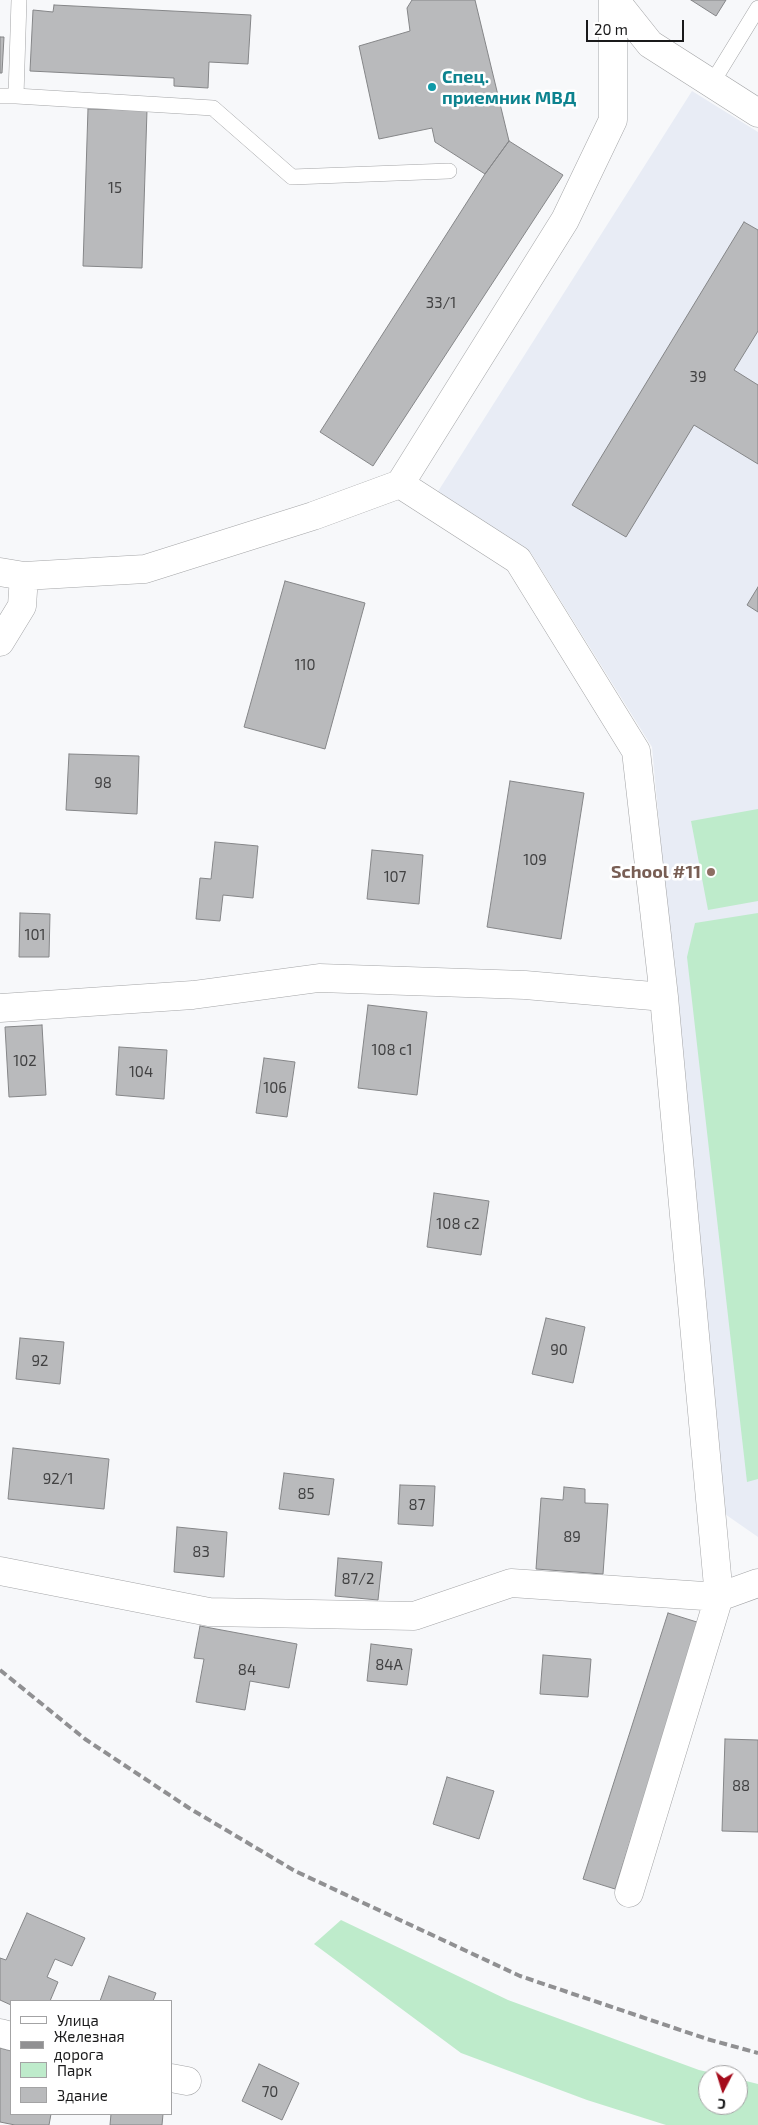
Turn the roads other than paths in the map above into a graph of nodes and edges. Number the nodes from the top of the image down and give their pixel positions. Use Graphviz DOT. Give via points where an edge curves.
graph roads {
  1 [pos="19,0"];
  2 [pos="614,0"];
  3 [pos="758,8"];
  4 [pos="712,84"];
  5 [pos="0,96"];
  6 [pos="16,96"];
  7 [pos="758,113"];
  8 [pos="449,171"];
  9 [pos="400,484"];
  10 [pos="12,574"];
  11 [pos="0,642"];
  12 [pos="664,997"];
  13 [pos="0,1008"];
  14 [pos="0,1571"];
  15 [pos="758,1583"];
  16 [pos="719,1597"];
  17 [pos="628,1892"];
  1 -- 6 [label="lane"];
  2 -- 4 [label="street" via="650,44"];
  2 -- 9 [label="street" via="613,120 565,220"];
  3 -- 4 [label="lane"];
  4 -- 7 [label="street"];
  5 -- 6 [label="lane"];
  6 -- 8 [label="lane" via="213,108 292,177"];
  9 -- 10 [label="street" via="314,516 145,569"];
  9 -- 12 [label="street" via="518,560 636,751"];
  10 -- 11 [label="street" via="22,606"];
  12 -- 13 [label="street" via="525,985 320,978 193,995"];
  12 -- 16 [label="street"];
  14 -- 16 [label="street" via="209,1612 414,1616 511,1583"];
  15 -- 16 [label="street"];
  16 -- 17 [label="street"];
}
